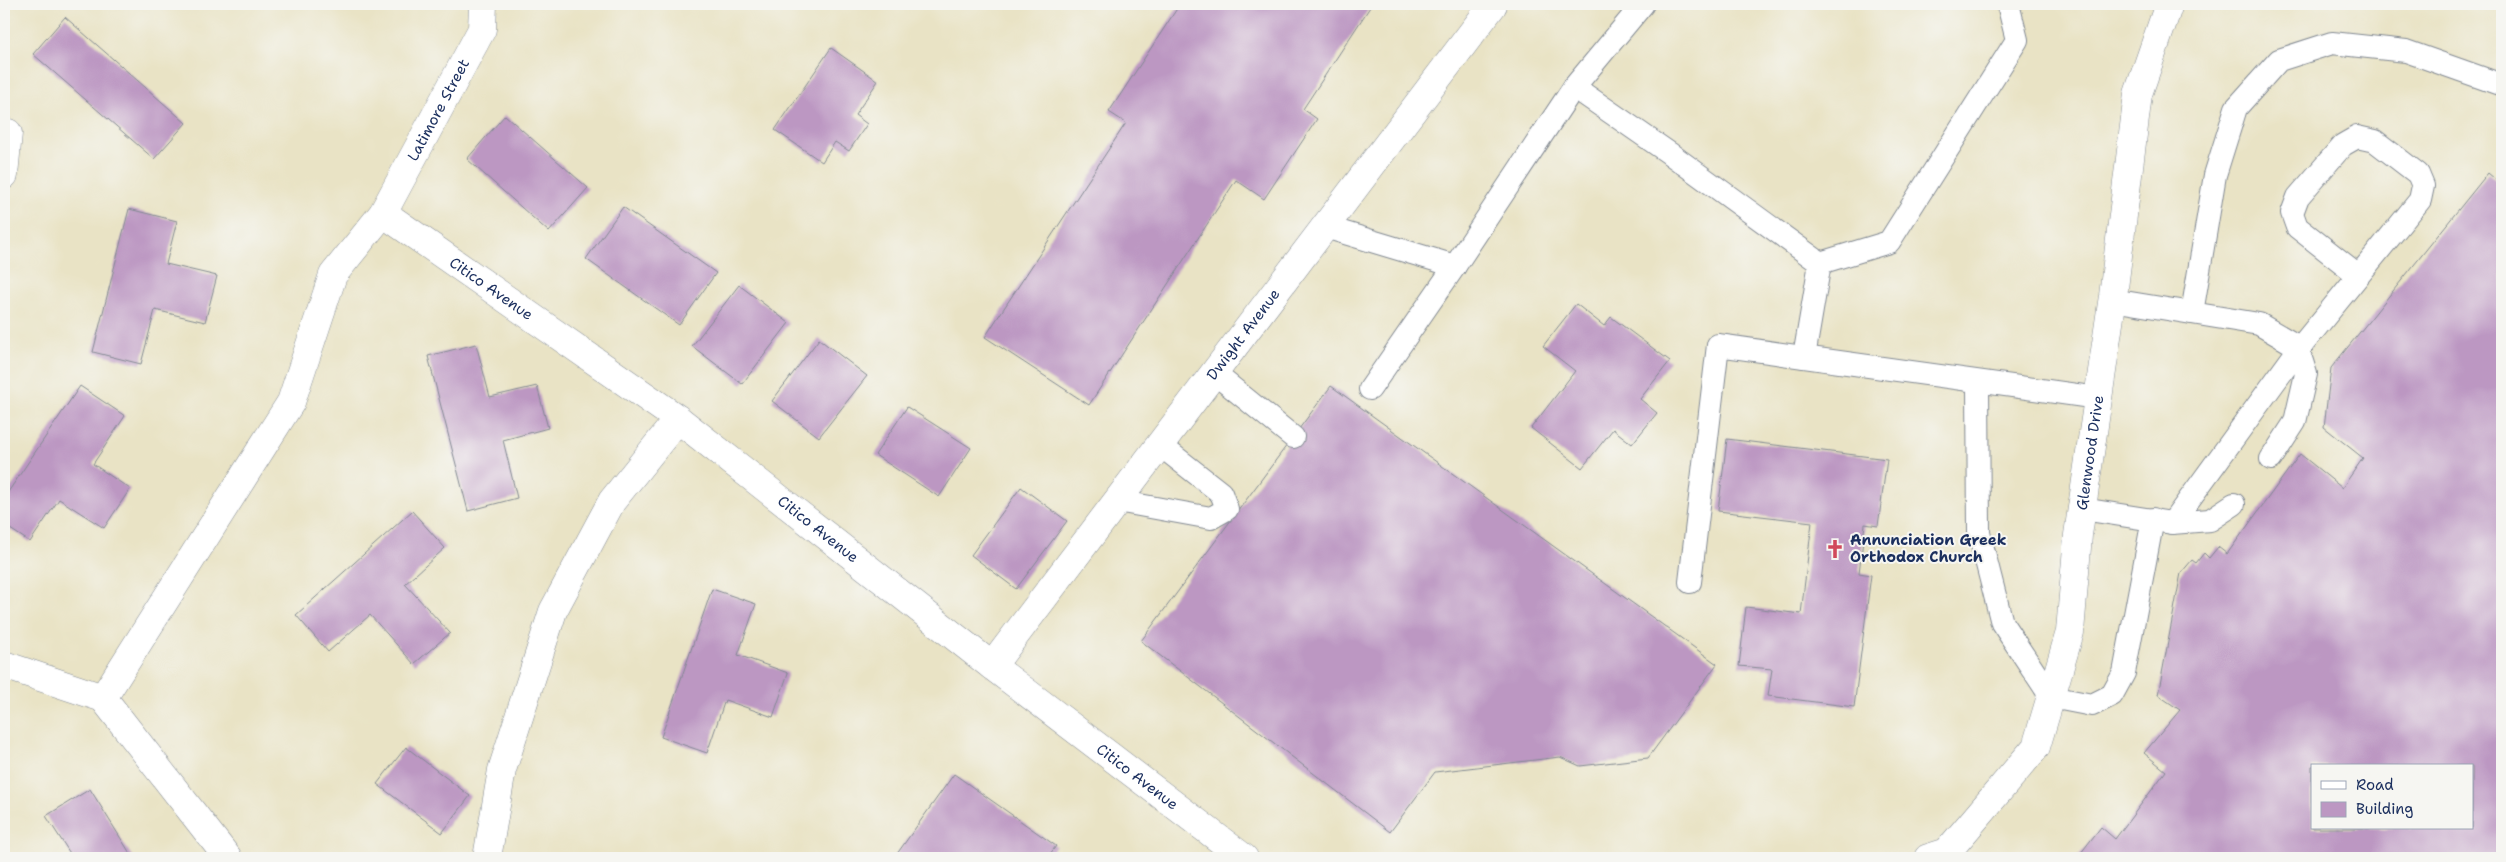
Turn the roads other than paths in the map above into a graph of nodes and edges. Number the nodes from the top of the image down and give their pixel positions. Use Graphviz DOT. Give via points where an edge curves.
graph roads {
  1 [pos="484,4"];
  2 [pos="1492,4"];
  3 [pos="1643,4"];
  4 [pos="2008,4"];
  5 [pos="2169,4"];
  6 [pos="2502,85"];
  7 [pos="1574,87"];
  8 [pos="8,133"];
  9 [pos="4,175"];
  10 [pos="383,213"];
  11 [pos="1325,228"];
  12 [pos="1820,263"];
  13 [pos="1455,266"];
  14 [pos="2358,275"];
  15 [pos="2112,300"];
  16 [pos="2192,314"];
  17 [pos="2298,350"];
  18 [pos="1804,357"];
  19 [pos="1214,373"];
  20 [pos="1978,382"];
  21 [pos="1370,389"];
  22 [pos="2098,398"];
  23 [pos="678,419"];
  24 [pos="1293,437"];
  25 [pos="1160,445"];
  26 [pos="2271,459"];
  27 [pos="1117,501"];
  28 [pos="2234,504"];
  29 [pos="2082,509"];
  30 [pos="2163,521"];
  31 [pos="1690,582"];
  32 [pos="4,665"];
  33 [pos="992,666"];
  34 [pos="2051,697"];
  35 [pos="103,698"];
  36 [pos="228,858"];
  37 [pos="487,858"];
  38 [pos="1244,858"];
  39 [pos="1928,858"];
  1 -- 10 [label="street, Latimore Street" via="482,29"];
  2 -- 11 [label="street, Dwight Avenue"];
  3 -- 7 [label="lane"];
  4 -- 12 [label="lane" via="2017,40 1889,242"];
  5 -- 15 [label="street, Glenwood Drive" via="2138,94"];
  6 -- 16 [label="lane" via="2406,50 2332,43 2279,60 2236,108 2215,175"];
  7 -- 12 [label="lane"];
  7 -- 13 [label="lane"];
  8 -- 9 [label="street"];
  10 -- 23 [label="street, Citico Avenue"];
  10 -- 35 [label="street, Latimore Street" via="333,274 291,402"];
  11 -- 13 [label="lane"];
  11 -- 19 [label="street, Dwight Avenue"];
  12 -- 18 [label="lane"];
  13 -- 21 [label="lane"];
  14 -- 14 [label="lane" via="2420,200 2423,186 2418,174 2374,141 2357,137 2343,145 2298,197 2292,213 2297,227"];
  14 -- 17 [label="lane"];
  15 -- 16 [label="lane"];
  15 -- 22 [label="street, Glenwood Drive"];
  16 -- 17 [label="lane" via="2258,324"];
  17 -- 26 [label="lane" via="2306,374 2296,422"];
  17 -- 30 [label="lane"];
  18 -- 20 [label="lane"];
  18 -- 31 [label="lane" via="1718,345"];
  19 -- 24 [label="lane"];
  19 -- 25 [label="street, Dwight Avenue"];
  20 -- 22 [label="lane"];
  20 -- 34 [label="lane" via="1979,533 2002,623"];
  22 -- 29 [label="street, Glenwood Drive"];
  23 -- 33 [label="street, Citico Avenue"];
  23 -- 37 [label="street" via="612,501 553,611 502,770"];
  25 -- 27 [label="street, Dwight Avenue"];
  25 -- 27 [label="lane" via="1222,493 1231,512 1212,518"];
  27 -- 33 [label="street, Dwight Avenue"];
  28 -- 30 [label="lane" via="2210,520"];
  29 -- 30 [label="lane"];
  29 -- 34 [label="street, Glenwood Drive" via="2070,632"];
  30 -- 34 [label="lane" via="2124,673 2112,695 2092,705"];
  32 -- 35 [label="street"];
  33 -- 38 [label="street, Citico Avenue"];
  34 -- 39 [label="street, Glenwood Drive" via="2036,747 1947,852"];
  35 -- 36 [label="street"];
}
